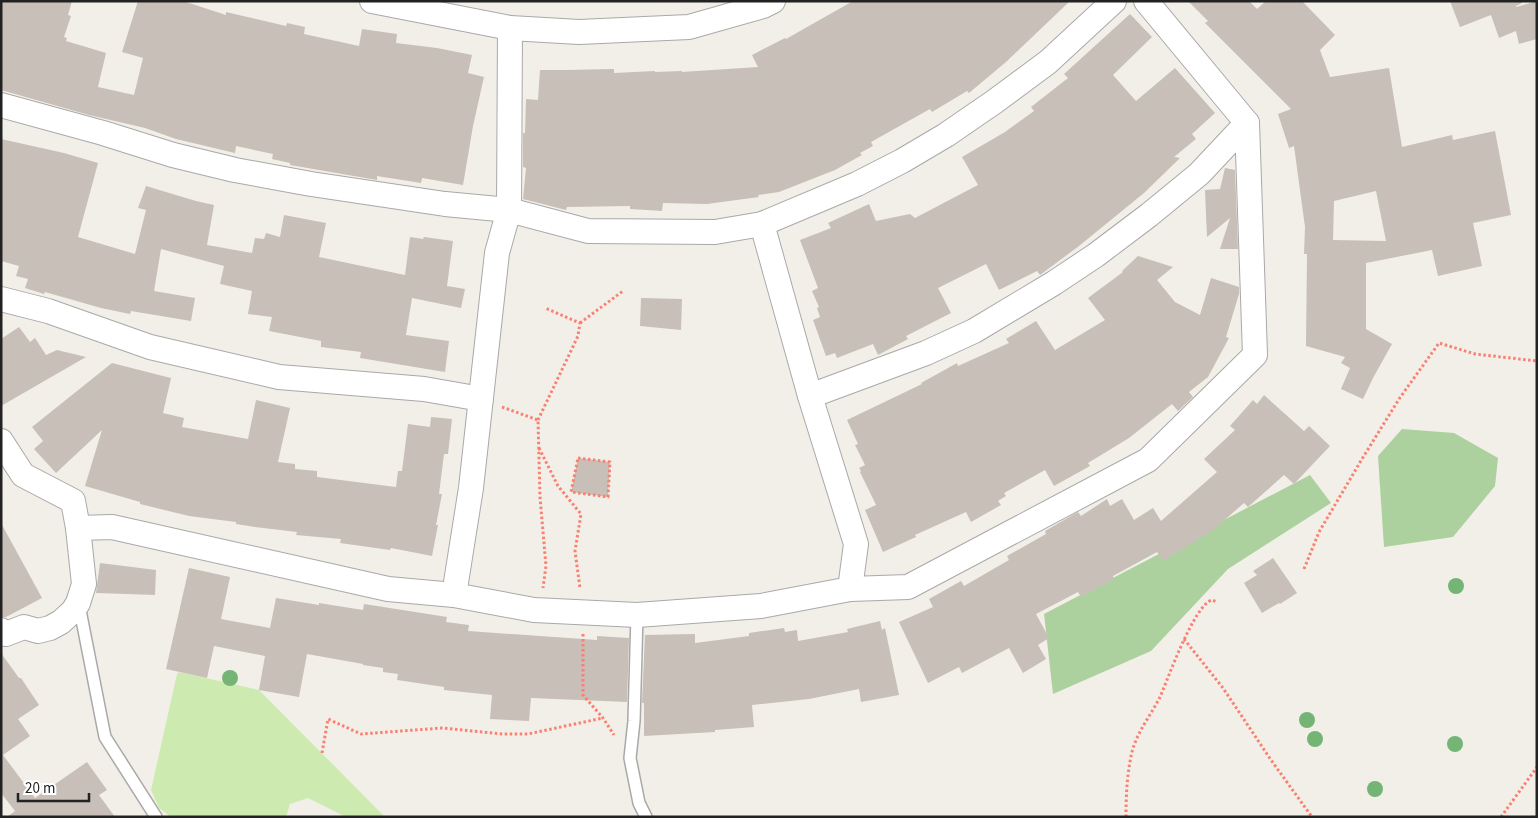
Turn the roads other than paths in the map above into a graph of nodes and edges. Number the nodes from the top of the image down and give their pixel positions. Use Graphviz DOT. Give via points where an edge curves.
graph roads {
  1 [pos="372,1"];
  2 [pos="773,1"];
  3 [pos="1114,1"];
  4 [pos="1146,1"];
  5 [pos="510,28"];
  6 [pos="1,104"];
  7 [pos="1247,123"];
  8 [pos="509,210"];
  9 [pos="762,224"];
  10 [pos="1,299"];
  11 [pos="810,396"];
  12 [pos="482,399"];
  13 [pos="1,441"];
  14 [pos="78,528"];
  15 [pos="850,588"];
  16 [pos="454,595"];
  17 [pos="78,603"];
  18 [pos="637,615"];
  19 [pos="1,630"];
  20 [pos="156,817"];
  21 [pos="646,817"];
  1 -- 5 [label="street"];
  2 -- 5 [label="street" via="689,26 579,32"];
  3 -- 9 [label="street" via="1048,62 946,135 857,184"];
  4 -- 7 [label="street"];
  5 -- 8 [label="street"];
  6 -- 8 [label="street" via="235,170 445,204"];
  7 -- 11 [label="street" via="1199,174 1111,244 998,318 926,353"];
  7 -- 15 [label="street" via="1255,356 1148,460 908,587"];
  8 -- 9 [label="street" via="588,231 715,232"];
  8 -- 12 [label="street" via="497,253"];
  9 -- 11 [label="street"];
  10 -- 12 [label="street" via="48,311 150,347 279,377 424,389"];
  11 -- 15 [label="street" via="856,544"];
  12 -- 16 [label="street"];
  13 -- 14 [label="street" via="23,476 73,501"];
  14 -- 16 [label="street" via="112,527 388,589"];
  14 -- 17 [label="street" via="84,584"];
  15 -- 18 [label="street" via="760,606"];
  16 -- 18 [label="street" via="540,611"];
  17 -- 19 [label="street" via="61,622 50,628 38,631 24,627 6,634"];
  17 -- 20 [label="lane" via="105,737"];
  18 -- 21 [label="lane" via="630,758 639,803"];
}
